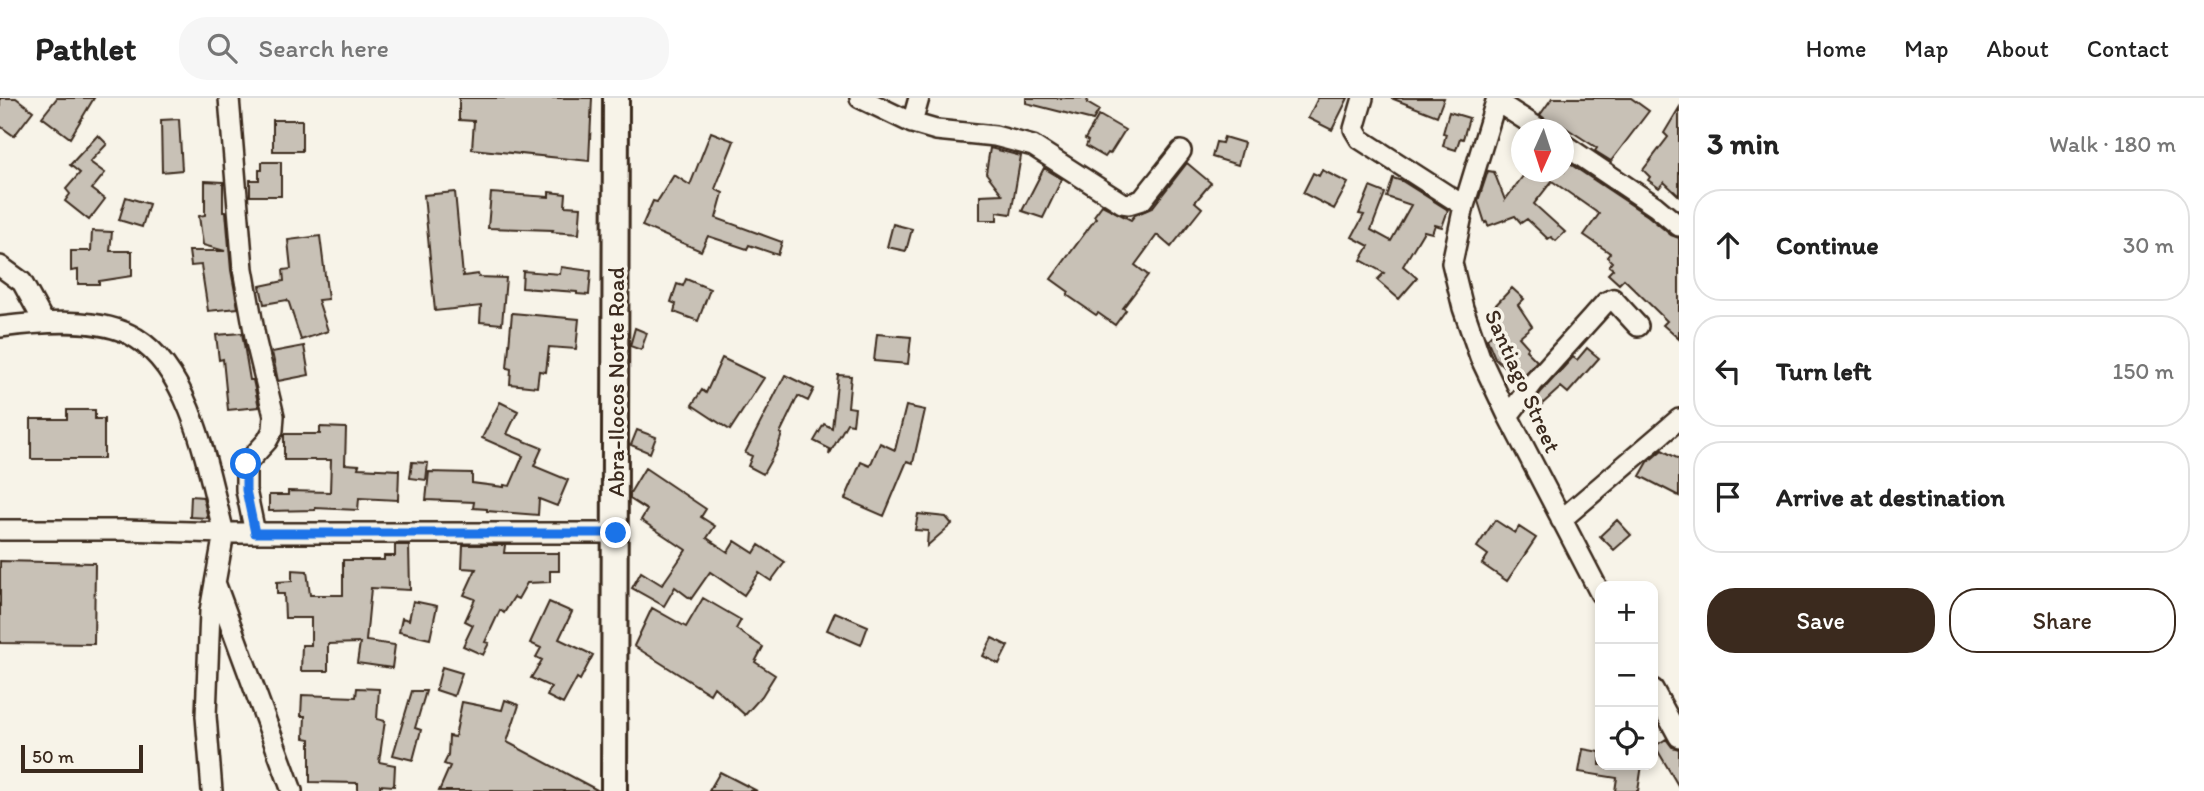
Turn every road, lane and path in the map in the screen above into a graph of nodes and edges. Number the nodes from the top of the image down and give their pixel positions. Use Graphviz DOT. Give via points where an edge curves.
graph roads {
  1 [pos="229,98"];
  2 [pos="616,98"];
  3 [pos="860,98"];
  4 [pos="919,98"];
  5 [pos="1363,98"];
  6 [pos="1497,100"];
  7 [pos="1525,119"];
  8 [pos="912,123"];
  9 [pos="1181,151"];
  10 [pos="1574,151"];
  11 [pos="1464,206"];
  12 [pos="1679,226"];
  13 [pos="0,266"];
  14 [pos="44,322"];
  15 [pos="1639,326"];
  16 [pos="0,327"];
  17 [pos="1508,416"];
  18 [pos="1679,419"];
  19 [pos="1561,520"];
  20 [pos="0,530"];
  21 [pos="224,533"];
  22 [pos="255,533"];
  23 [pos="616,533"];
  24 [pos="214,581"];
  25 [pos="1595,584"];
  26 [pos="1658,698"];
  27 [pos="1679,737"];
  28 [pos="212,791"];
  29 [pos="292,791"];
  30 [pos="614,791"];
  1 -- 22 [label="street" via="243,269 274,416 267,441 246,464"];
  2 -- 23 [label="main road, Abra-Ilocos Norte Road"];
  3 -- 8 [label="street"];
  4 -- 8 [label="street"];
  5 -- 11 [label="street" via="1354,128 1360,139"];
  6 -- 7 [label="street"];
  6 -- 11 [label="street, Santiago Street"];
  8 -- 9 [label="street" via="1033,146 1129,204 1142,200"];
  10 -- 12 [label="street"];
  11 -- 17 [label="street, Santiago Street" via="1452,264 1480,357"];
  13 -- 14 [label="street" via="22,282"];
  14 -- 16 [label="street"];
  14 -- 21 [label="street" via="100,325 135,337 159,356 184,397"];
  15 -- 17 [label="street" via="1613,299 1606,302"];
  17 -- 19 [label="street, Santiago Street"];
  18 -- 19 [label="street"];
  19 -- 25 [label="street, Santiago Street"];
  20 -- 21 [label="street"];
  21 -- 22 [label="street"];
  21 -- 24 [label="street"];
  22 -- 23 [label="street"];
  23 -- 30 [label="main road, Abra-Ilocos Norte Road"];
  24 -- 28 [label="street" via="206,716"];
  24 -- 29 [label="street"];
  26 -- 27 [label="street"];
}
